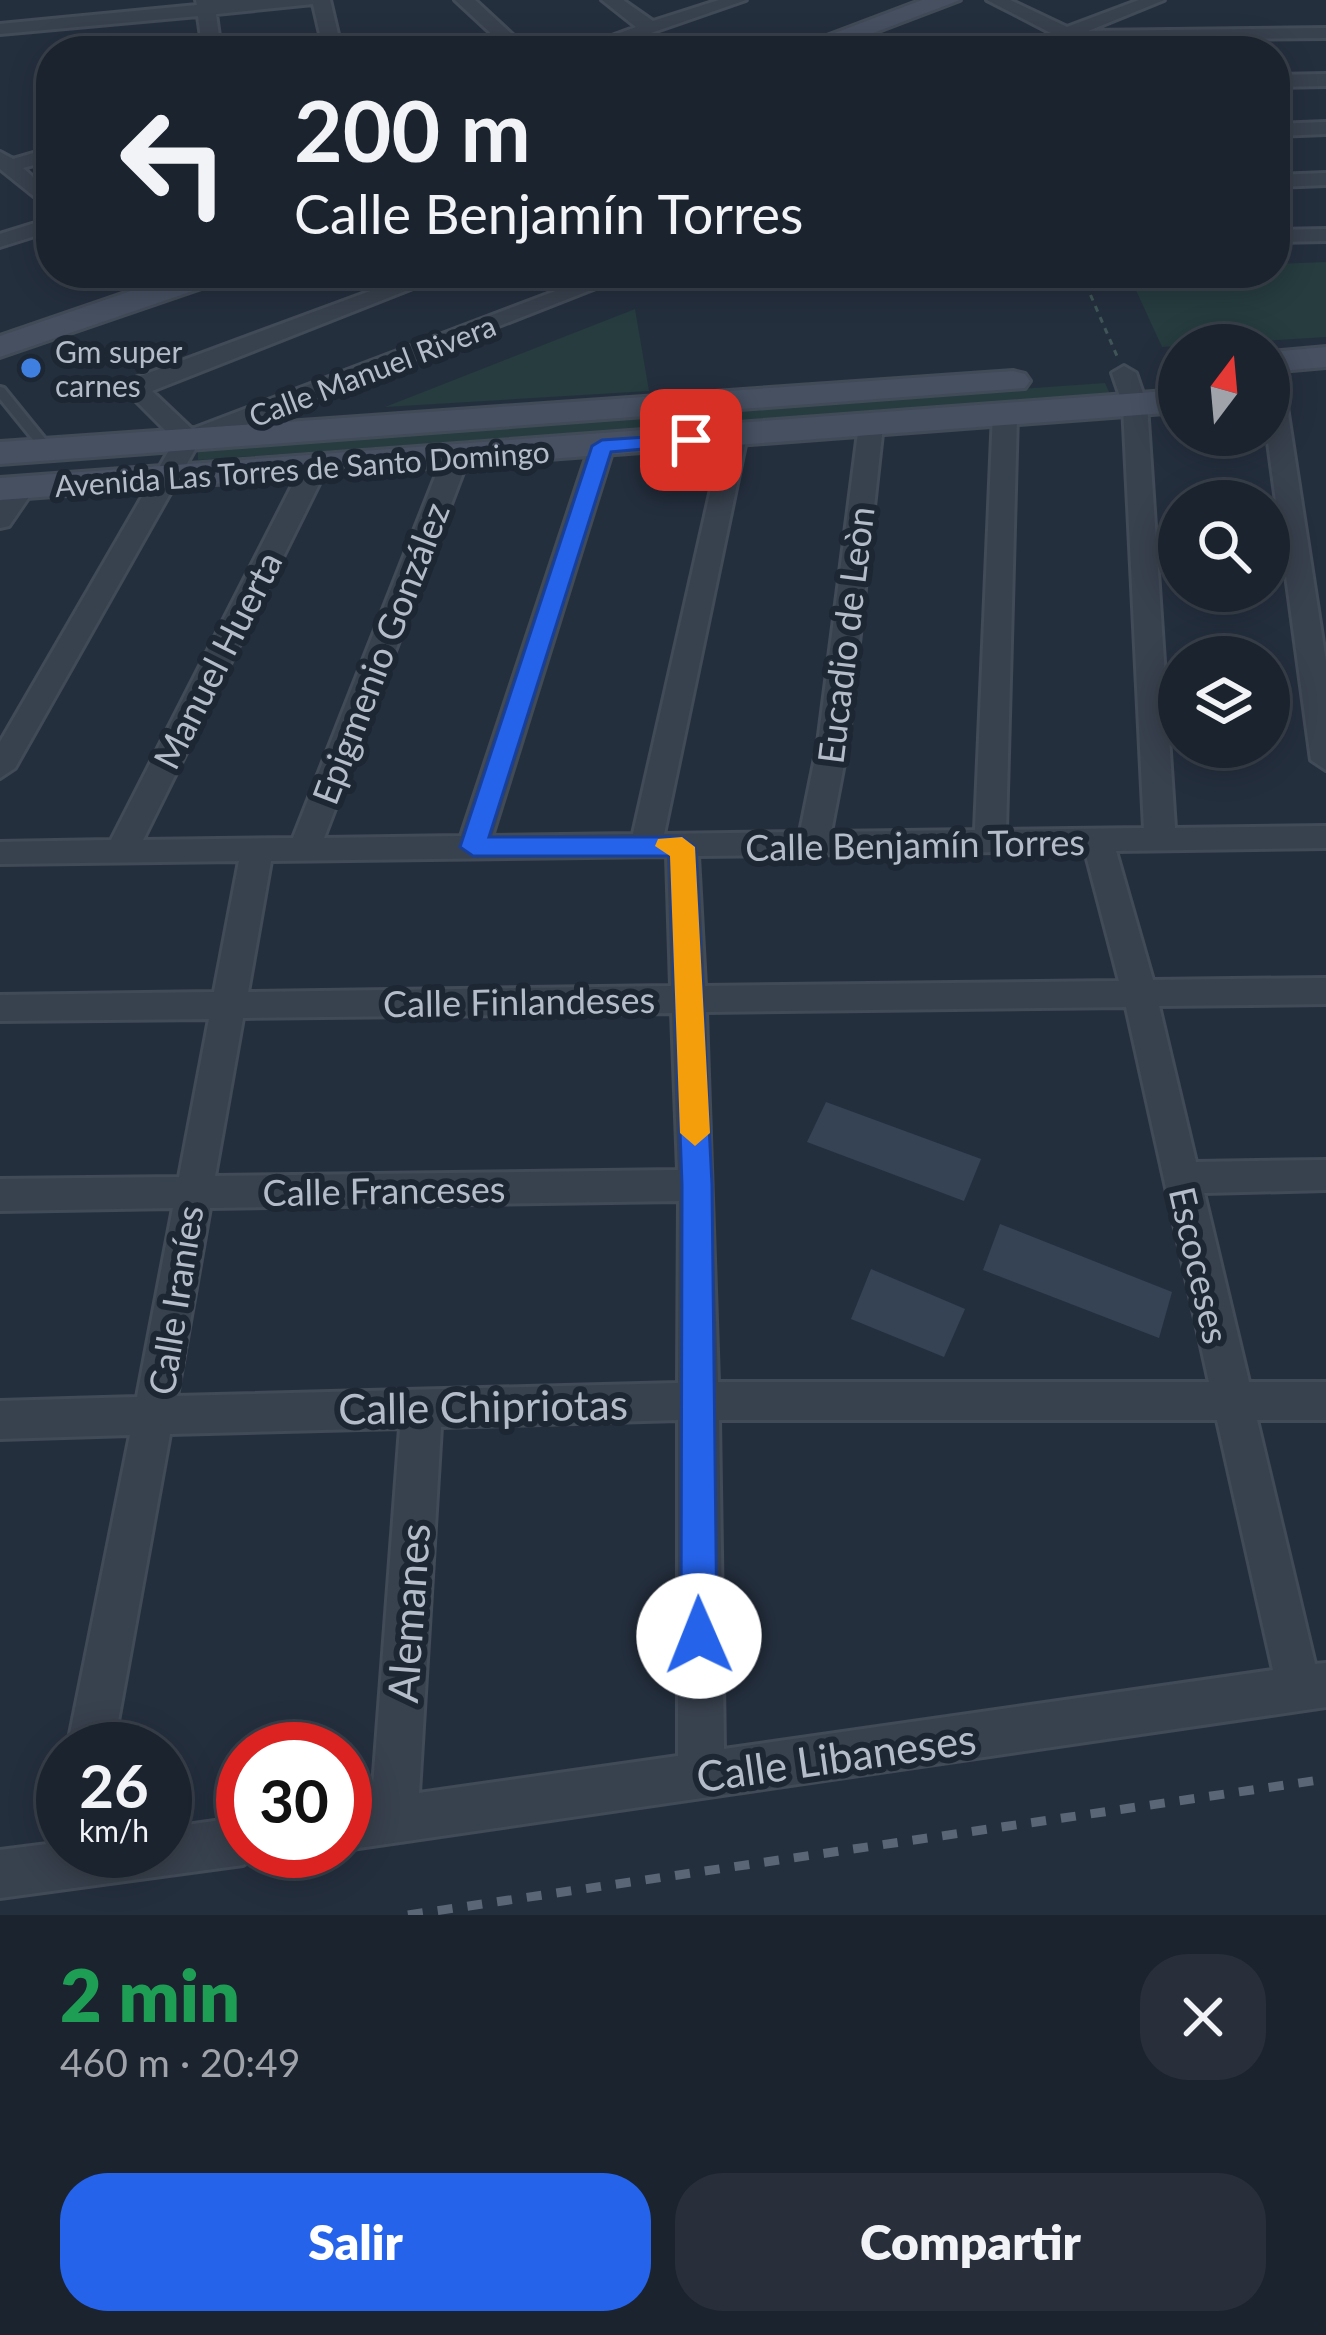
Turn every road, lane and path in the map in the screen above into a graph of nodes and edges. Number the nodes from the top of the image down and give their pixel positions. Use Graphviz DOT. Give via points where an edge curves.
graph roads {
  1 [pos="309,0"];
  2 [pos="321,0"];
  3 [pos="464,0"];
  4 [pos="611,0"];
  5 [pos="737,0"];
  6 [pos="982,0"];
  7 [pos="996,0"];
  8 [pos="1155,0"];
  9 [pos="933,2"];
  10 [pos="206,5"];
  11 [pos="86,19"];
  12 [pos="650,28"];
  13 [pos="0,29"];
  14 [pos="1326,33"];
  15 [pos="1067,34"];
  16 [pos="210,36"];
  17 [pos="329,36"];
  18 [pos="504,36"];
  19 [pos="626,36"];
  20 [pos="841,36"];
  21 [pos="882,36"];
  22 [pos="1061,36"];
  23 [pos="1290,81"];
  24 [pos="1324,82"];
  25 [pos="1326,128"];
  26 [pos="1290,129"];
  27 [pos="36,157"];
  28 [pos="5,162"];
  29 [pos="1326,179"];
  30 [pos="1290,180"];
  31 [pos="36,190"];
  32 [pos="36,229"];
  33 [pos="1326,235"];
  34 [pos="1290,236"];
  35 [pos="0,241"];
  36 [pos="112,288"];
  37 [pos="171,288"];
  38 [pos="400,288"];
  39 [pos="584,288"];
  40 [pos="1087,288"];
  41 [pos="0,330"];
  42 [pos="0,347"];
  43 [pos="1326,357"];
  44 [pos="1290,374"];
  45 [pos="1158,377"];
  46 [pos="1290,386"];
  47 [pos="1130,389"];
  48 [pos="1326,390"];
  49 [pos="0,391"];
  50 [pos="1158,396"];
  51 [pos="1005,414"];
  52 [pos="871,425"];
  53 [pos="735,436"];
  54 [pos="185,440"];
  55 [pos="602,446"];
  56 [pos="47,449"];
  57 [pos="0,453"];
  58 [pos="1281,456"];
  59 [pos="456,457"];
  60 [pos="314,468"];
  61 [pos="169,478"];
  62 [pos="11,488"];
  63 [pos="0,520"];
  64 [pos="1326,760"];
  65 [pos="0,769"];
  66 [pos="1326,837"];
  67 [pos="1160,841"];
  68 [pos="1098,842"];
  69 [pos="990,843"];
  70 [pos="813,844"];
  71 [pos="664,846"];
  72 [pos="473,847"];
  73 [pos="304,850"];
  74 [pos="257,851"];
  75 [pos="121,852"];
  76 [pos="0,853"];
  77 [pos="1326,991"];
  78 [pos="1140,995"];
  79 [pos="690,998"];
  80 [pos="227,1007"];
  81 [pos="0,1008"];
  82 [pos="1326,1175"];
  83 [pos="1180,1178"];
  84 [pos="697,1185"];
  85 [pos="191,1193"];
  86 [pos="0,1195"];
  87 [pos="695,1401"];
  88 [pos="1326,1401"];
  89 [pos="1232,1403"];
  90 [pos="422,1406"];
  91 [pos="157,1417"];
  92 [pos="0,1420"];
  93 [pos="1312,1687"];
  94 [pos="95,1722"];
  95 [pos="701,1777"];
  96 [pos="394,1821"];
  97 [pos="372,1824"];
  98 [pos="36,1866"];
  99 [pos="0,1874"];
  1 -- 10 [label="street"];
  2 -- 17 [label="street"];
  3 -- 18 [label="street"];
  4 -- 12 [label="street"];
  5 -- 12 [label="street"];
  6 -- 21 [label="street"];
  7 -- 15 [label="street"];
  8 -- 15 [label="street"];
  9 -- 20 [label="street"];
  10 -- 11 [label="street"];
  10 -- 16 [label="street"];
  11 -- 13 [label="street"];
  12 -- 19 [label="street"];
  14 -- 15 [label="street"];
  15 -- 22 [label="street"];
  23 -- 24 [label="street"];
  25 -- 26 [label="street"];
  27 -- 28 [label="street"];
  28 -- 31 [label="street"];
  29 -- 30 [label="street"];
  32 -- 35 [label="street"];
  33 -- 34 [label="street"];
  36 -- 41 [label="street"];
  37 -- 42 [label="street"];
  38 -- 54 [label="street" via="143,383 142,395"];
  39 -- 54 [label="street, Calle Manuel Rivera"];
  40 -- 47 [label="path"];
  43 -- 44 [label="street"];
  45 -- 47 [label="street, Avenida Las Torres de Santo Domingo"];
  46 -- 48 [label="street"];
  47 -- 50 [label="street, Avenida Las Torres de Santo Domingo"];
  47 -- 51 [label="street, Avenida Las Torres de Santo Domingo"];
  47 -- 54 [label="street, Avenida Las Torres de Santo Domingo"];
  47 -- 67 [label="street"];
  49 -- 56 [label="lane"];
  51 -- 52 [label="street, Avenida Las Torres de Santo Domingo"];
  51 -- 69 [label="street"];
  52 -- 53 [label="street, Avenida Las Torres de Santo Domingo"];
  52 -- 70 [label="street, Eucadio de Leòn"];
  53 -- 55 [label="street, Avenida Las Torres de Santo Domingo"];
  53 -- 71 [label="street"];
  54 -- 56 [label="street, Avenida Las Torres de Santo Domingo"];
  54 -- 61 [label="street"];
  55 -- 59 [label="street, Avenida Las Torres de Santo Domingo"];
  55 -- 72 [label="street"];
  56 -- 57 [label="street, Avenida Las Torres de Santo Domingo"];
  56 -- 62 [label="street" via="60,465"];
  58 -- 64 [label="street"];
  59 -- 60 [label="street, Avenida Las Torres de Santo Domingo"];
  59 -- 73 [label="street, Epigmenio González"];
  60 -- 61 [label="street, Avenida Las Torres de Santo Domingo"];
  60 -- 75 [label="street, Manuel Huerta"];
  61 -- 62 [label="street, Avenida Las Torres de Santo Domingo"];
  61 -- 65 [label="street"];
  62 -- 63 [label="street"];
  66 -- 67 [label="street, Calle Benjamín Torres"];
  67 -- 68 [label="street, Calle Benjamín Torres"];
  68 -- 69 [label="street, Calle Benjamín Torres"];
  68 -- 78 [label="street, Escoceses"];
  69 -- 70 [label="street, Calle Benjamín Torres"];
  70 -- 71 [label="street, Calle Benjamín Torres"];
  71 -- 72 [label="street, Calle Benjamín Torres"];
  71 -- 79 [label="street"];
  72 -- 73 [label="street, Calle Benjamín Torres"];
  73 -- 74 [label="street, Calle Benjamín Torres"];
  74 -- 75 [label="street, Calle Benjamín Torres"];
  74 -- 80 [label="street, Calle Iraníes"];
  75 -- 76 [label="street, Calle Benjamín Torres"];
  77 -- 78 [label="street, Calle Finlandeses"];
  78 -- 79 [label="street, Calle Finlandeses"];
  78 -- 83 [label="street, Escoceses"];
  79 -- 80 [label="street, Calle Finlandeses"];
  79 -- 84 [label="street"];
  80 -- 81 [label="street, Calle Finlandeses"];
  80 -- 85 [label="street, Calle Iraníes"];
  82 -- 83 [label="street"];
  83 -- 89 [label="street, Escoceses"];
  84 -- 85 [label="street, Calle Franceses"];
  84 -- 87 [label="street"];
  85 -- 86 [label="street, Calle Franceses"];
  85 -- 91 [label="street, Calle Iraníes"];
  87 -- 89 [label="street, Calle Chipriotas"];
  87 -- 90 [label="street, Calle Chipriotas"];
  87 -- 95 [label="street"];
  88 -- 89 [label="street, Calle Chipriotas"];
  89 -- 93 [label="street, Escoceses"];
  90 -- 91 [label="street, Calle Chipriotas"];
  90 -- 96 [label="street, Alemanes"];
  91 -- 92 [label="street, Calle Chipriotas"];
  91 -- 94 [label="street, Calle Iraníes"];
  93 -- 95 [label="street, Calle Libaneses"];
  95 -- 96 [label="street, Calle Libaneses"];
  96 -- 97 [label="street, Calle Libaneses"];
  98 -- 99 [label="street"];
}
